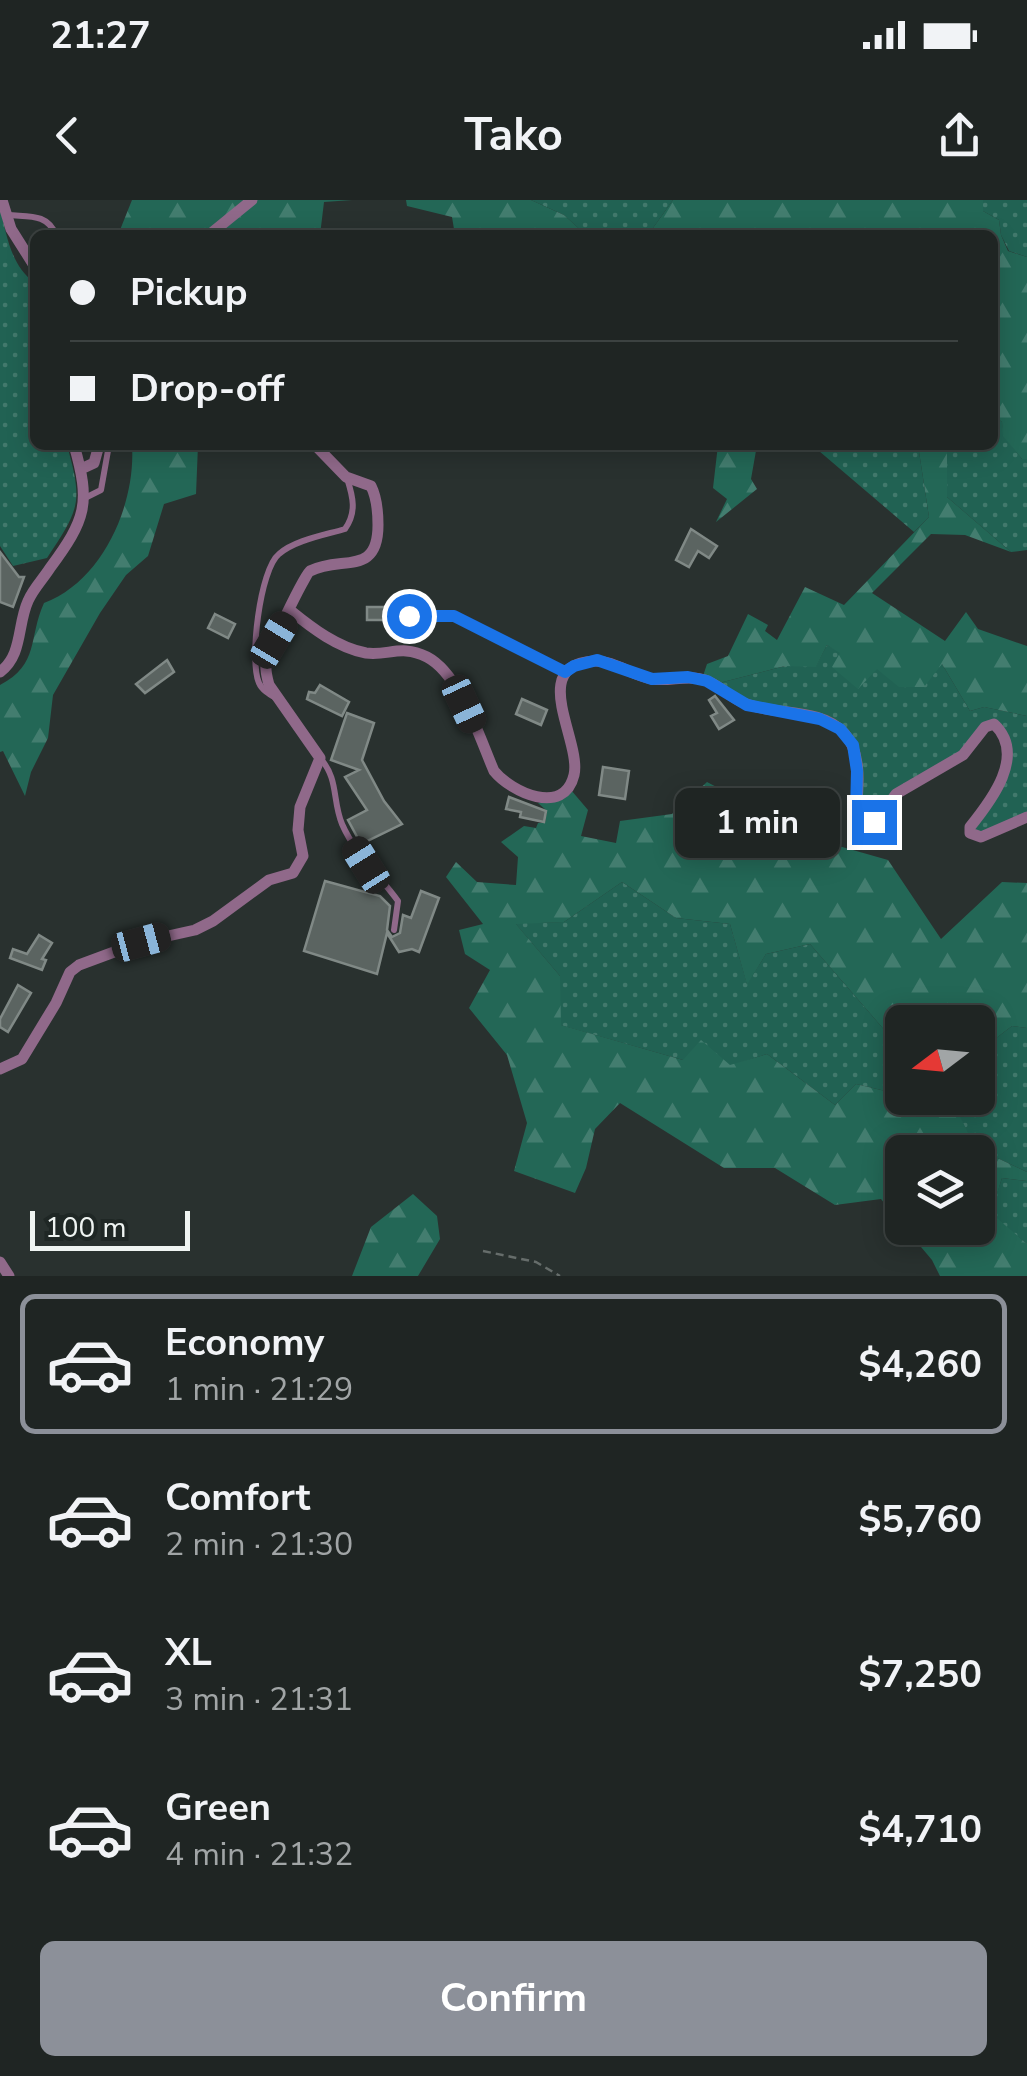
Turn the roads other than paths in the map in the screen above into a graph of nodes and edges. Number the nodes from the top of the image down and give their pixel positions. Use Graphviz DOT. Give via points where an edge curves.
graph roads {
  1 [pos="2,200"];
  2 [pos="252,200"];
  3 [pos="7,215"];
  4 [pos="52,230"];
  5 [pos="214,230"];
  6 [pos="30,255"];
  7 [pos="75,450"];
  8 [pos="98,450"];
  9 [pos="108,450"];
  10 [pos="320,450"];
  11 [pos="81,470"];
  12 [pos="346,477"];
  13 [pos="85,498"];
  14 [pos="291,611"];
  15 [pos="409,616"];
  16 [pos="0,672"];
  17 [pos="565,672"];
  18 [pos="280,701"];
  19 [pos="320,758"];
  20 [pos="1027,817"];
  21 [pos="394,930"];
  22 [pos="0,1069"];
  23 [pos="0,1262"];
  24 [pos="9,1276"];
  1 -- 3 [label="street"];
  2 -- 5 [label="street"];
  3 -- 4 [label="lane" via="44,218"];
  3 -- 6 [label="street"];
  7 -- 11 [label="street"];
  8 -- 11 [label="street"];
  9 -- 13 [label="lane" via="101,490"];
  10 -- 12 [label="street"];
  11 -- 13 [label="street"];
  12 -- 14 [label="street" via="376,495 376,546 354,562 312,570 302,578"];
  12 -- 18 [label="lane" via="354,511 345,529 282,551 272,565 257,618 256,677"];
  13 -- 16 [label="street" via="71,540 28,599 16,653"];
  14 -- 17 [label="street" via="321,634 364,652 400,649 428,658 451,680 494,771 505,784 538,799 568,787 574,774 560,700"];
  14 -- 18 [label="street" via="266,658 265,674"];
  15 -- 17 [label="lane" via="454,616"];
  17 -- 20 [label="street" via="597,660 652,679 688,677 747,705 840,729 853,745 856,814 866,823 896,794 954,762 984,726 994,724 1006,742 1004,778 970,833 981,837"];
  18 -- 19 [label="street"];
  19 -- 21 [label="lane" via="337,788 341,822 398,901"];
  19 -- 22 [label="street" via="300,807 303,856 293,873 269,880 195,930 80,965 22,1059"];
  23 -- 24 [label="street"];
}
